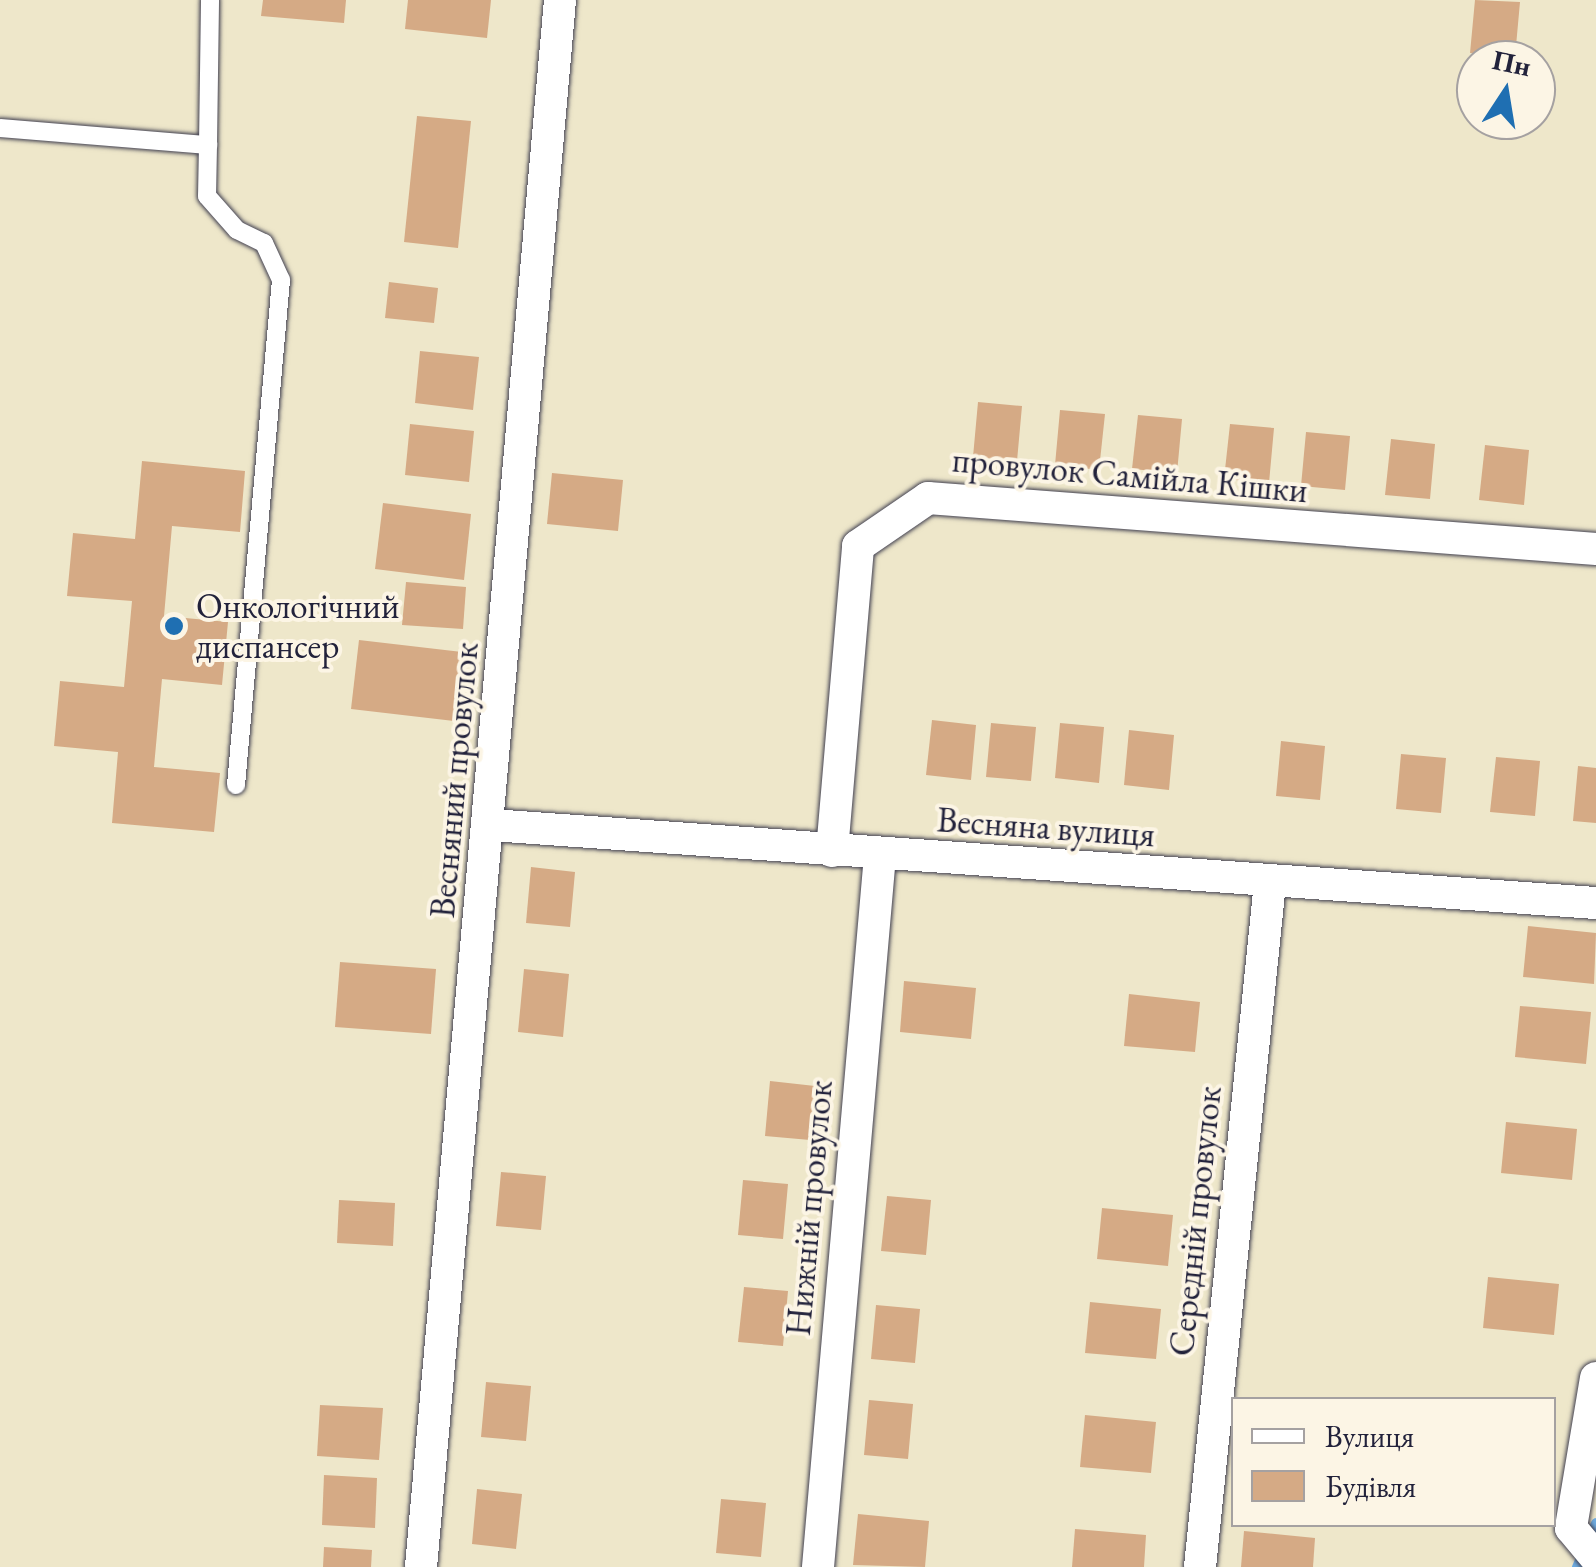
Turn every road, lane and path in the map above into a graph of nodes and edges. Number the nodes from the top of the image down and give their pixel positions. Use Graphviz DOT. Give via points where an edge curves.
graph roads {
  1 [pos="210,0"];
  2 [pos="560,0"];
  3 [pos="0,128"];
  4 [pos="208,145"];
  5 [pos="1596,549"];
  6 [pos="236,784"];
  7 [pos="491,825"];
  8 [pos="832,851"];
  9 [pos="880,855"];
  10 [pos="1270,883"];
  11 [pos="1596,903"];
  12 [pos="1596,1378"];
  13 [pos="1596,1558"];
  14 [pos="421,1567"];
  15 [pos="818,1567"];
  16 [pos="1200,1567"];
  1 -- 4 [label="lane"];
  2 -- 7 [label="street, Весняний провулок"];
  3 -- 4 [label="lane"];
  4 -- 6 [label="lane" via="207,196 236,230 264,243 281,280"];
  5 -- 8 [label="street, провулок Самійла Кішки" via="928,498 858,546"];
  7 -- 8 [label="street, Весняна вулиця"];
  7 -- 14 [label="street, Весняний провулок"];
  8 -- 9 [label="street, Весняна вулиця"];
  9 -- 10 [label="street, Весняна вулиця"];
  9 -- 15 [label="street, Нижній провулок"];
  10 -- 11 [label="street, Весняна вулиця"];
  10 -- 16 [label="street, Середній провулок"];
  12 -- 13 [label="street" via="1571,1528"];
}
